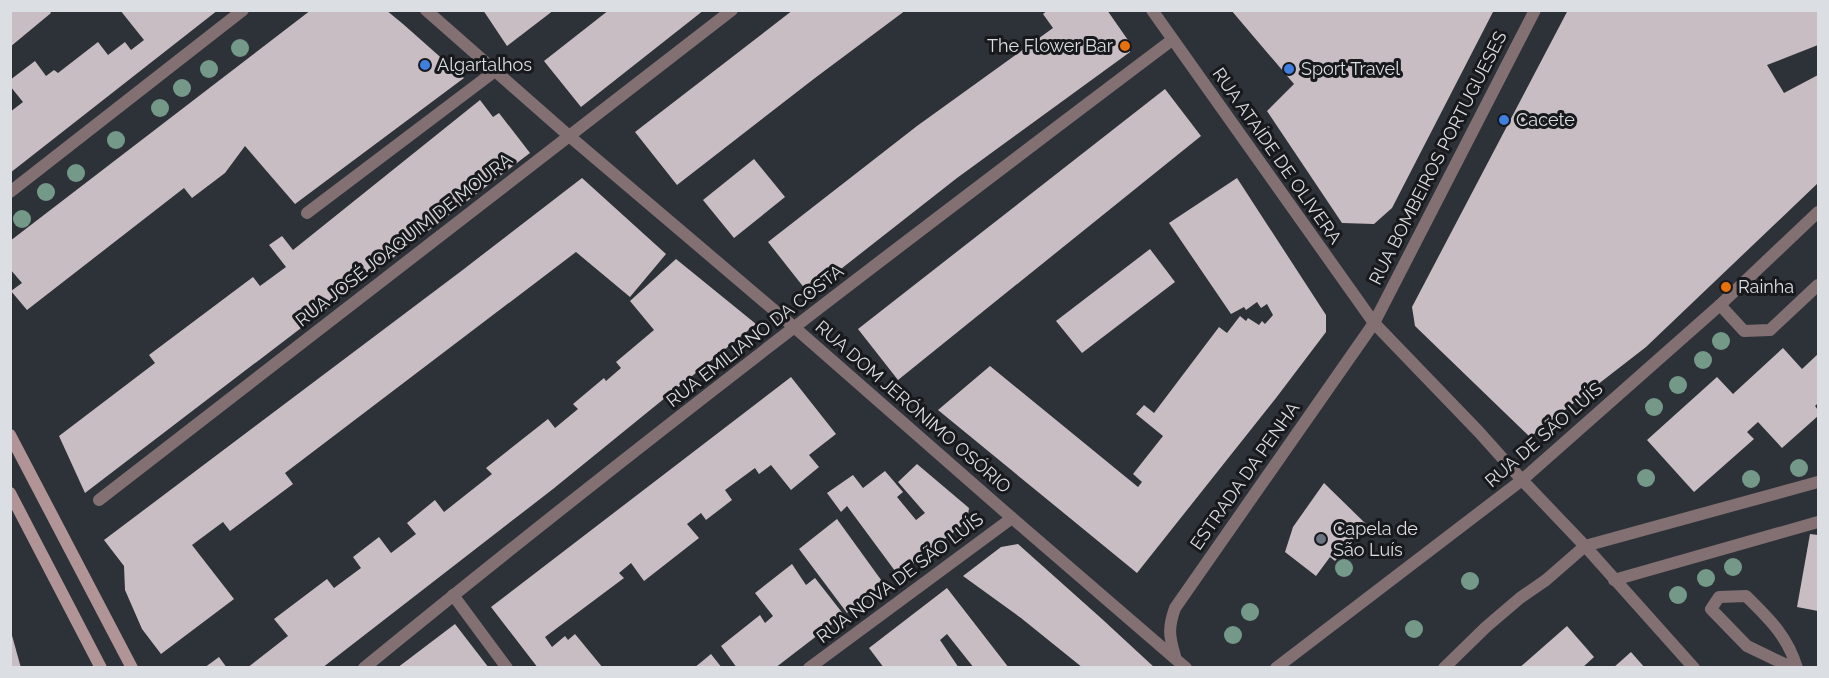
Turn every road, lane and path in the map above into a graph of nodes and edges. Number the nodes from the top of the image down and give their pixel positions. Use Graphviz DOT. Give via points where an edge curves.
graph roads {
  1 [pos="243,10"];
  2 [pos="426,10"];
  3 [pos="732,10"];
  4 [pos="1152,10"];
  5 [pos="1535,10"];
  6 [pos="1172,40"];
  7 [pos="495,71"];
  8 [pos="568,135"];
  9 [pos="10,192"];
  10 [pos="1818,212"];
  11 [pos="308,213"];
  12 [pos="1818,285"];
  13 [pos="1719,305"];
  14 [pos="1374,323"];
  15 [pos="794,327"];
  16 [pos="10,435"];
  17 [pos="1522,480"];
  18 [pos="1818,482"];
  19 [pos="10,493"];
  20 [pos="99,500"];
  21 [pos="1012,518"];
  22 [pos="1818,522"];
  23 [pos="1585,546"];
  24 [pos="1614,580"];
  25 [pos="453,595"];
  26 [pos="1176,657"];
  27 [pos="101,668"];
  28 [pos="132,668"];
  29 [pos="364,668"];
  30 [pos="507,668"];
  31 [pos="809,668"];
  32 [pos="1186,668"];
  33 [pos="1276,668"];
  34 [pos="1444,668"];
  35 [pos="1694,668"];
  36 [pos="1795,668"];
  1 -- 9 [label="street"];
  2 -- 7 [label="street, RUA DOM JERÓNIMO OSÓRIO"];
  3 -- 8 [label="street, RUA JOSÉ JOAQUIM DE MOURA"];
  4 -- 6 [label="street, RUA ATAÍDE DE OLIVERA"];
  5 -- 14 [label="street, RUA BOMBEIROS PORTUGUESES"];
  6 -- 14 [label="street, RUA ATAÍDE DE OLIVERA"];
  6 -- 15 [label="street, RUA EMILIANO DA COSTA"];
  7 -- 8 [label="street, RUA DOM JERÓNIMO OSÓRIO"];
  7 -- 11 [label="street"];
  8 -- 15 [label="street, RUA DOM JERÓNIMO OSÓRIO"];
  8 -- 20 [label="street, RUA JOSÉ JOAQUIM DE MOURA"];
  10 -- 13 [label="street, RUA DE SÃO LUÍS"];
  12 -- 13 [label="street" via="1770,330 1744,331"];
  13 -- 17 [label="street, RUA DE SÃO LUÍS"];
  14 -- 17 [label="street, RUA ATAÍDE DE OLIVERA"];
  14 -- 26 [label="street, ESTRADA DA PENHA" via="1175,608 1169,636"];
  15 -- 21 [label="street, RUA DOM JERÓNIMO OSÓRIO"];
  15 -- 25 [label="street, RUA EMILIANO DA COSTA"];
  16 -- 28 [label="main road"];
  17 -- 23 [label="street, RUA ATAÍDE DE OLIVERA"];
  17 -- 33 [label="street, RUA DE SÃO LUÍS"];
  18 -- 23 [label="street"];
  19 -- 27 [label="main road"];
  21 -- 26 [label="street, RUA DOM JERÓNIMO OSÓRIO"];
  21 -- 31 [label="street, RUA NOVA DE SÃO LUÍS"];
  22 -- 24 [label="street"];
  23 -- 24 [label="street, RUA ATAÍDE DE OLIVERA"];
  23 -- 34 [label="street" via="1486,627"];
  24 -- 35 [label="street, RUA ATAÍDE DE OLIVERA"];
  25 -- 29 [label="street, RUA EMILIANO DA COSTA"];
  25 -- 30 [label="street"];
  26 -- 32 [label="street, RUA DOM JERÓNIMO OSÓRIO"];
  36 -- 36 [label="street" via="1792,653 1776,627 1746,596 1719,597 1711,609 1747,646"];
}
